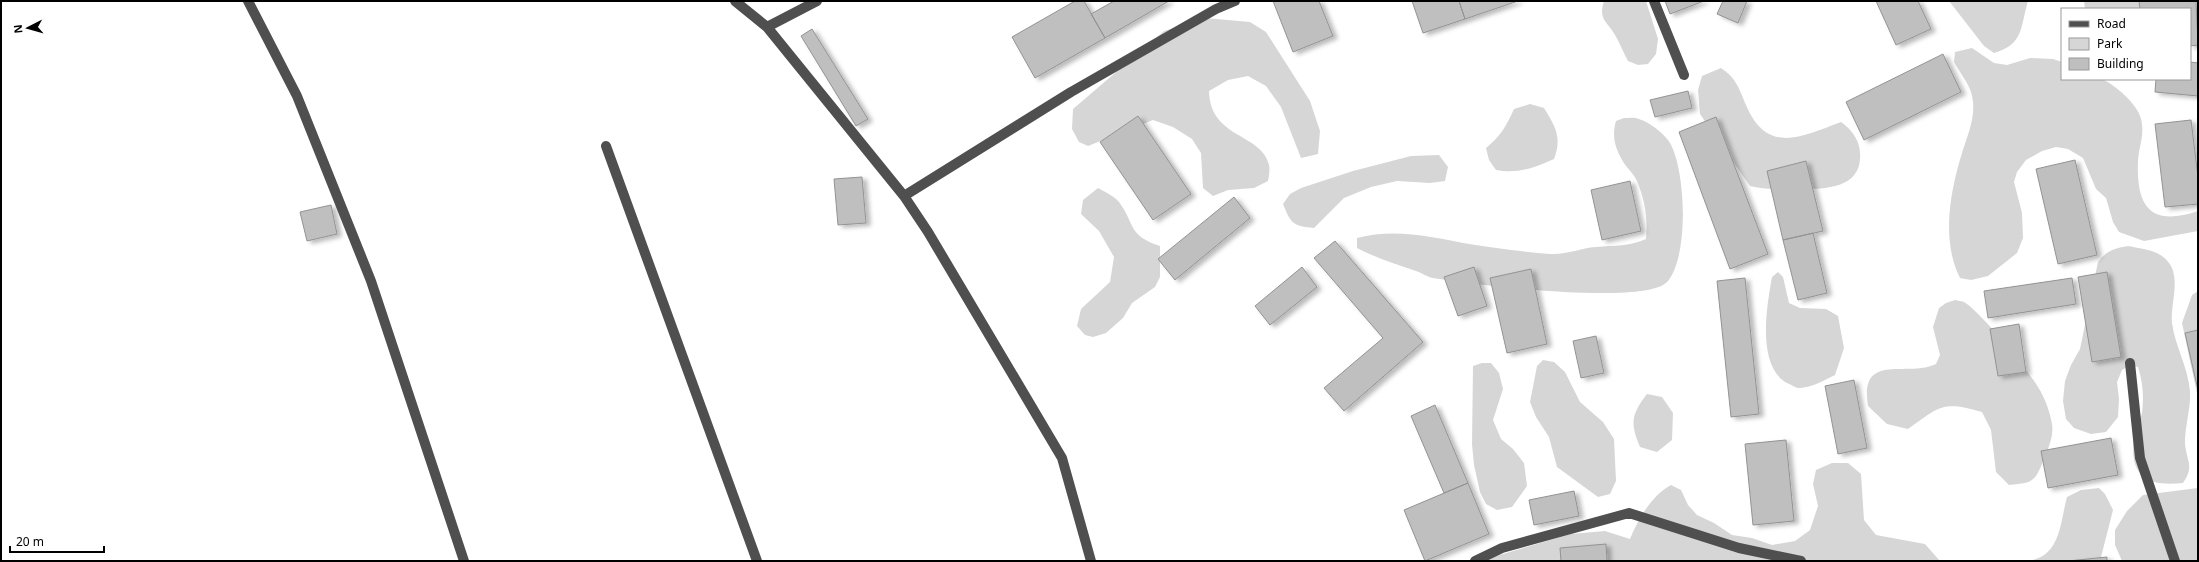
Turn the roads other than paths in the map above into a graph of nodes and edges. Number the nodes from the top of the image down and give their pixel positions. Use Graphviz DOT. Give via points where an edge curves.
graph roads {
  1 [pos="248,1"];
  2 [pos="735,1"];
  3 [pos="817,1"];
  4 [pos="1234,1"];
  5 [pos="1654,1"];
  6 [pos="767,27"];
  7 [pos="1684,75"];
  8 [pos="606,146"];
  9 [pos="904,196"];
  10 [pos="2130,363"];
  11 [pos="464,561"];
  12 [pos="757,561"];
  13 [pos="1091,561"];
  14 [pos="1474,561"];
  15 [pos="1801,561"];
  16 [pos="2175,561"];
  1 -- 11 [label="lane" via="297,96 371,281"];
  2 -- 6 [label="lane"];
  3 -- 6 [label="lane"];
  4 -- 9 [label="lane" via="1071,92"];
  5 -- 7 [label="lane"];
  6 -- 9 [label="lane"];
  8 -- 12 [label="lane"];
  9 -- 13 [label="lane" via="1062,458"];
  10 -- 16 [label="lane" via="2140,458"];
  14 -- 15 [label="lane" via="1502,548 1629,513 1739,548"];
}
